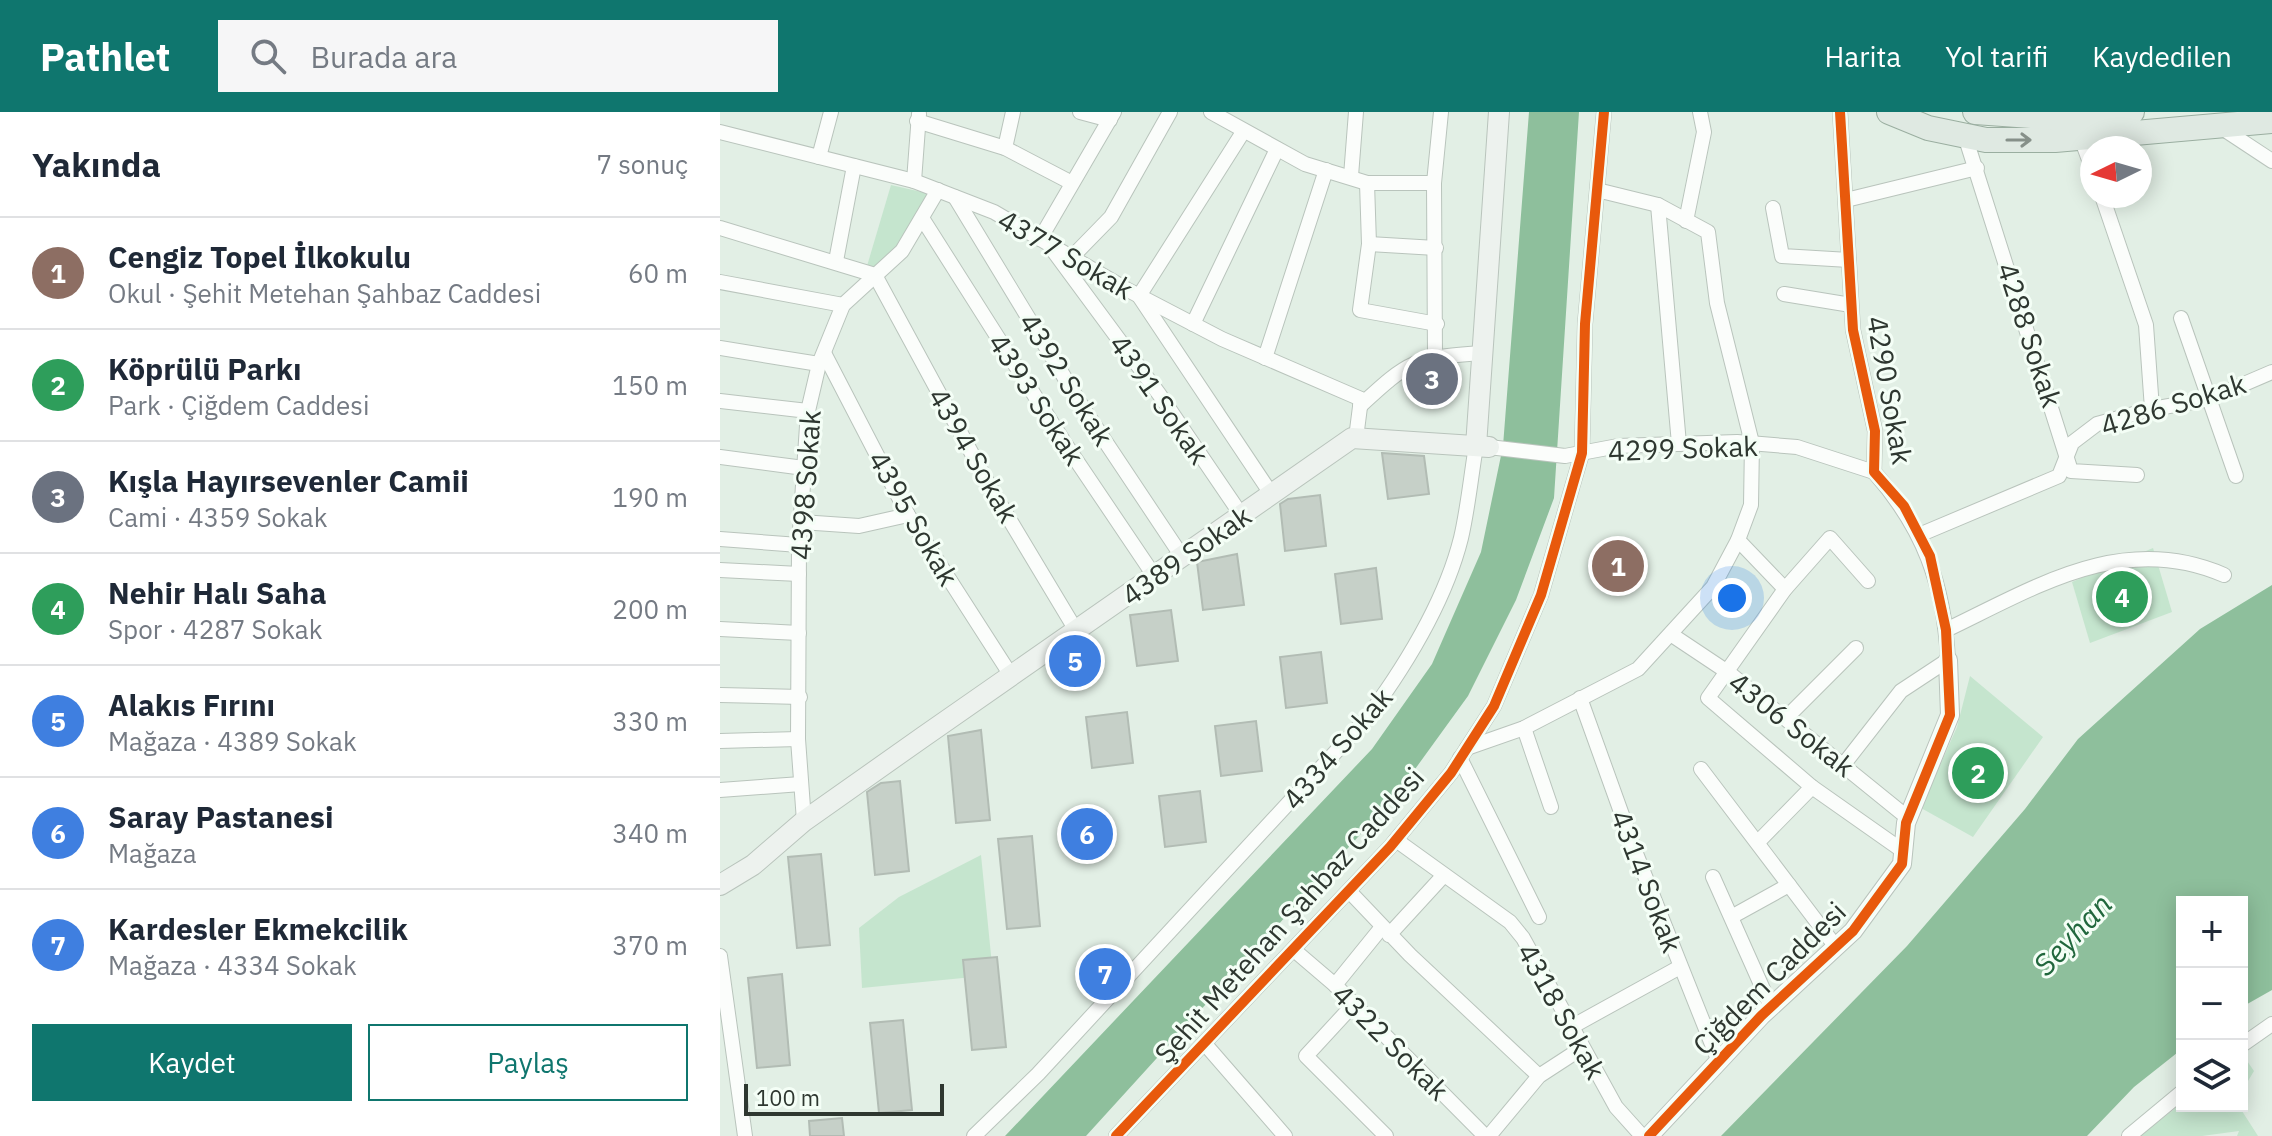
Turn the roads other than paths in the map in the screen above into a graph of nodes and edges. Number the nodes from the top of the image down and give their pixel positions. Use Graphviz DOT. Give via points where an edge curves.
graph roads {
  1 [pos="831,112"];
  2 [pos="1013,112"];
  3 [pos="1080,112"];
  4 [pos="1170,112"];
  5 [pos="1211,112"];
  6 [pos="1356,112"];
  7 [pos="1441,112"];
  8 [pos="1499,112"];
  9 [pos="1604,112"];
  10 [pos="1840,112"];
  11 [pos="1889,112"];
  12 [pos="1975,112"];
  13 [pos="2132,112"];
  14 [pos="1702,114"];
  15 [pos="918,116"];
  16 [pos="1112,116"];
  17 [pos="2272,121"];
  18 [pos="1236,123"];
  19 [pos="2218,126"];
  20 [pos="720,132"];
  21 [pos="1965,136"];
  22 [pos="2104,136"];
  23 [pos="2080,138"];
  24 [pos="1005,148"];
  25 [pos="1277,149"];
  26 [pos="819,157"];
  27 [pos="2272,161"];
  28 [pos="854,166"];
  29 [pos="1977,168"];
  30 [pos="1326,170"];
  31 [pos="1351,176"];
  32 [pos="914,181"];
  33 [pos="1072,183"];
  34 [pos="1367,183"];
  35 [pos="1434,183"];
  36 [pos="938,190"];
  37 [pos="1597,190"];
  38 [pos="955,197"];
  39 [pos="1846,200"];
  40 [pos="1658,205"];
  41 [pos="1773,208"];
  42 [pos="2106,208"];
  43 [pos="922,218"];
  44 [pos="1686,221"];
  45 [pos="720,228"];
  46 [pos="1044,241"];
  47 [pos="1369,244"];
  48 [pos="1436,248"];
  49 [pos="1072,257"];
  50 [pos="1849,260"];
  51 [pos="836,261"];
  52 [pos="875,275"];
  53 [pos="720,282"];
  54 [pos="1784,294"];
  55 [pos="1139,296"];
  56 [pos="843,305"];
  57 [pos="1851,305"];
  58 [pos="2181,318"];
  59 [pos="1193,324"];
  60 [pos="1437,324"];
  61 [pos="720,348"];
  62 [pos="1482,353"];
  63 [pos="1435,356"];
  64 [pos="821,358"];
  65 [pos="1265,358"];
  66 [pos="2272,372"];
  67 [pos="2209,399"];
  68 [pos="720,401"];
  69 [pos="1360,406"];
  70 [pos="2152,409"];
  71 [pos="808,411"];
  72 [pos="1356,438"];
  73 [pos="1752,443"];
  74 [pos="1679,444"];
  75 [pos="1483,447"];
  76 [pos="1582,453"];
  77 [pos="2068,454"];
  78 [pos="720,457"];
  79 [pos="804,468"];
  80 [pos="1874,472"];
  81 [pos="2137,475"];
  82 [pos="2236,476"];
  83 [pos="1272,495"];
  84 [pos="908,515"];
  85 [pos="1242,516"];
  86 [pos="801,522"];
  87 [pos="1919,535"];
  88 [pos="720,539"];
  89 [pos="1738,540"];
  90 [pos="799,545"];
  91 [pos="1183,558"];
  92 [pos="720,570"];
  93 [pos="799,574"];
  94 [pos="2224,575"];
  95 [pos="1155,577"];
  96 [pos="1868,581"];
  97 [pos="1785,589"];
  98 [pos="720,629"];
  99 [pos="1946,630"];
  100 [pos="1077,632"];
  101 [pos="799,633"];
  102 [pos="1672,635"];
  103 [pos="1856,648"];
  104 [pos="1948,660"];
  105 [pos="1729,673"];
  106 [pos="1012,677"];
  107 [pos="720,695"];
  108 [pos="800,697"];
  109 [pos="1580,698"];
  110 [pos="1786,718"];
  111 [pos="1524,728"];
  112 [pos="798,739"];
  113 [pos="720,741"];
  114 [pos="1463,753"];
  115 [pos="1844,764"];
  116 [pos="1701,769"];
  117 [pos="801,784"];
  118 [pos="1812,787"];
  119 [pos="720,790"];
  120 [pos="1551,807"];
  121 [pos="1908,818"];
  122 [pos="804,821"];
  123 [pos="1396,840"];
  124 [pos="1759,841"];
  125 [pos="1903,851"];
  126 [pos="1444,875"];
  127 [pos="1713,877"];
  128 [pos="720,885"];
  129 [pos="1789,885"];
  130 [pos="1349,891"];
  131 [pos="1733,916"];
  132 [pos="1539,917"];
  133 [pos="1386,931"];
  134 [pos="1836,947"];
  135 [pos="1294,950"];
  136 [pos="720,956"];
  137 [pos="1680,967"];
  138 [pos="1335,985"];
  139 [pos="1353,1005"];
  140 [pos="1771,1007"];
  141 [pos="2272,1024"];
  142 [pos="1573,1026"];
  143 [pos="2248,1041"];
  144 [pos="1205,1044"];
  145 [pos="1582,1048"];
  146 [pos="1719,1062"];
  147 [pos="1539,1076"];
  148 [pos="2176,1097"];
  149 [pos="1283,1135"];
  150 [pos="745,1136"];
  151 [pos="974,1136"];
  152 [pos="1116,1136"];
  153 [pos="1386,1136"];
  154 [pos="1487,1136"];
  155 [pos="1642,1136"];
  156 [pos="1649,1136"];
  157 [pos="2129,1136"];
  1 -- 26 [label="street"];
  2 -- 24 [label="street"];
  3 -- 16 [label="street"];
  4 -- 49 [label="street" via="1111,217"];
  5 -- 18 [label="street"];
  6 -- 31 [label="street"];
  7 -- 35 [label="street"];
  8 -- 62 [label="main road, 4334 Sokak"];
  9 -- 37 [label="street, Şehit Metehan Şahbaz Caddesi"];
  10 -- 39 [label="street, 4290 Sokak"];
  11 -- 21 [label="main road"];
  12 -- 13 [label="main road" via="2060,118"];
  14 -- 44 [label="street" via="1704,132"];
  15 -- 24 [label="street"];
  15 -- 32 [label="street"];
  16 -- 33 [label="street"];
  17 -- 19 [label="main road"];
  18 -- 25 [label="street"];
  18 -- 55 [label="street"];
  19 -- 22 [label="main road"];
  19 -- 27 [label="street"];
  20 -- 26 [label="street, 4377 Sokak"];
  21 -- 23 [label="main road, one-way"];
  21 -- 29 [label="street, 4288 Sokak"];
  24 -- 33 [label="street"];
  25 -- 30 [label="street"];
  25 -- 59 [label="street"];
  26 -- 28 [label="street, 4377 Sokak"];
  28 -- 32 [label="street, 4377 Sokak"];
  28 -- 51 [label="street"];
  29 -- 39 [label="street"];
  29 -- 77 [label="street, 4288 Sokak"];
  30 -- 31 [label="street"];
  30 -- 65 [label="street"];
  31 -- 34 [label="street"];
  32 -- 36 [label="street, 4377 Sokak"];
  33 -- 46 [label="street"];
  34 -- 35 [label="street"];
  34 -- 47 [label="street"];
  35 -- 48 [label="street"];
  36 -- 38 [label="street, 4377 Sokak"];
  36 -- 43 [label="street, 4398 Sokak"];
  37 -- 40 [label="street"];
  37 -- 76 [label="street, Şehit Metehan Şahbaz Caddesi" via="1585,324"];
  38 -- 46 [label="street, 4377 Sokak"];
  38 -- 91 [label="street, 4392 Sokak" via="1083,408"];
  39 -- 50 [label="street, 4290 Sokak"];
  40 -- 44 [label="street"];
  40 -- 74 [label="street"];
  41 -- 50 [label="street" via="1782,256"];
  42 -- 70 [label="street" via="2146,325"];
  43 -- 52 [label="street, 4398 Sokak" via="902,251"];
  43 -- 95 [label="street, 4393 Sokak"];
  44 -- 73 [label="street" via="1708,232 1717,303"];
  45 -- 51 [label="street"];
  46 -- 49 [label="street, 4377 Sokak"];
  46 -- 85 [label="street, 4391 Sokak"];
  47 -- 48 [label="street"];
  47 -- 60 [label="street" via="1360,310"];
  48 -- 60 [label="street"];
  49 -- 55 [label="street, 4377 Sokak"];
  50 -- 57 [label="street, 4290 Sokak"];
  51 -- 52 [label="street"];
  52 -- 56 [label="street, 4398 Sokak"];
  52 -- 100 [label="street, 4394 Sokak" via="990,487"];
  53 -- 56 [label="street"];
  54 -- 57 [label="street"];
  55 -- 59 [label="street, 4377 Sokak"];
  55 -- 83 [label="street"];
  56 -- 64 [label="street, 4398 Sokak"];
  57 -- 80 [label="street, 4290 Sokak" via="1875,431"];
  58 -- 67 [label="street"];
  59 -- 65 [label="street, 4377 Sokak"];
  60 -- 63 [label="street"];
  61 -- 64 [label="street"];
  62 -- 63 [label="street"];
  62 -- 75 [label="main road, 4334 Sokak"];
  63 -- 69 [label="street" via="1403,366"];
  64 -- 71 [label="street, 4398 Sokak"];
  64 -- 84 [label="street, 4395 Sokak"];
  65 -- 69 [label="street, 4377 Sokak" via="1361,399"];
  66 -- 67 [label="street, 4286 Sokak"];
  67 -- 70 [label="street, 4286 Sokak"];
  67 -- 82 [label="street"];
  68 -- 71 [label="street"];
  69 -- 72 [label="street"];
  70 -- 77 [label="street, 4286 Sokak" via="2097,424 2072,443"];
  71 -- 79 [label="street, 4398 Sokak"];
  72 -- 75 [label="main road"];
  72 -- 83 [label="main road, 4389 Sokak"];
  73 -- 74 [label="street, 4299 Sokak"];
  73 -- 80 [label="street, 4299 Sokak" via="1797,447"];
  73 -- 89 [label="street" via="1751,505"];
  74 -- 76 [label="street, 4299 Sokak"];
  75 -- 76 [label="street, 4299 Sokak" via="1565,456"];
  75 -- 151 [label="street, 4334 Sokak" via="1461,539 1431,613 1398,676 1362,725 1049,1063"];
  76 -- 114 [label="street, Şehit Metehan Şahbaz Caddesi" via="1541,595 1494,706"];
  77 -- 81 [label="street" via="2071,471"];
  77 -- 87 [label="street, 4286 Sokak" via="2059,476"];
  78 -- 79 [label="street"];
  79 -- 86 [label="street, 4398 Sokak"];
  80 -- 87 [label="street, 4290 Sokak" via="1904,506"];
  83 -- 85 [label="main road, 4389 Sokak"];
  84 -- 86 [label="street" via="859,526"];
  84 -- 106 [label="street, 4395 Sokak"];
  85 -- 91 [label="main road, 4389 Sokak"];
  86 -- 90 [label="street, 4398 Sokak"];
  87 -- 99 [label="street, 4290 Sokak" via="1930,556"];
  88 -- 90 [label="street"];
  89 -- 97 [label="street"];
  89 -- 102 [label="street" via="1713,587"];
  90 -- 93 [label="street, 4398 Sokak"];
  91 -- 95 [label="main road, 4389 Sokak"];
  92 -- 93 [label="street"];
  93 -- 101 [label="street, 4398 Sokak"];
  94 -- 99 [label="street" via="2194,562 2148,556 2073,569"];
  95 -- 100 [label="main road, 4389 Sokak"];
  96 -- 97 [label="street" via="1830,538"];
  97 -- 105 [label="street"];
  98 -- 101 [label="street"];
  99 -- 104 [label="street, 4290 Sokak"];
  100 -- 106 [label="main road, 4389 Sokak"];
  101 -- 108 [label="street, 4398 Sokak"];
  102 -- 105 [label="street, 4306 Sokak"];
  102 -- 109 [label="street" via="1638,669"];
  103 -- 110 [label="street"];
  104 -- 115 [label="street" via="1901,691"];
  104 -- 121 [label="street, Çiğdem Caddesi" via="1950,715"];
  105 -- 110 [label="street, 4306 Sokak"];
  105 -- 118 [label="street" via="1708,698"];
  106 -- 122 [label="main road, 4389 Sokak"];
  107 -- 108 [label="street"];
  108 -- 112 [label="street, 4398 Sokak"];
  109 -- 111 [label="street"];
  109 -- 137 [label="street, 4314 Sokak"];
  110 -- 115 [label="street, 4306 Sokak"];
  111 -- 114 [label="street"];
  111 -- 120 [label="street"];
  112 -- 113 [label="street"];
  112 -- 117 [label="street, 4398 Sokak"];
  114 -- 123 [label="street, Şehit Metehan Şahbaz Caddesi"];
  114 -- 132 [label="street"];
  115 -- 121 [label="street, 4306 Sokak"];
  116 -- 124 [label="street"];
  117 -- 119 [label="street"];
  117 -- 122 [label="street, 4398 Sokak"];
  118 -- 124 [label="street"];
  118 -- 125 [label="street"];
  121 -- 125 [label="street, Çiğdem Caddesi"];
  122 -- 128 [label="main road, 4389 Sokak" via="753,865"];
  123 -- 126 [label="street, 4318 Sokak"];
  123 -- 130 [label="street, Şehit Metehan Şahbaz Caddesi"];
  124 -- 129 [label="street"];
  125 -- 134 [label="street, Çiğdem Caddesi" via="1902,864"];
  126 -- 133 [label="street"];
  126 -- 142 [label="street, 4318 Sokak" via="1510,922"];
  127 -- 131 [label="street"];
  129 -- 131 [label="street"];
  129 -- 134 [label="street"];
  130 -- 133 [label="street"];
  130 -- 135 [label="street, Şehit Metehan Şahbaz Caddesi"];
  131 -- 140 [label="street"];
  133 -- 138 [label="street"];
  133 -- 147 [label="street"];
  134 -- 140 [label="street, Çiğdem Caddesi"];
  135 -- 138 [label="street, 4322 Sokak"];
  135 -- 144 [label="street, Şehit Metehan Şahbaz Caddesi"];
  136 -- 150 [label="street"];
  137 -- 142 [label="street"];
  137 -- 146 [label="street, 4314 Sokak"];
  138 -- 139 [label="street, 4322 Sokak"];
  139 -- 153 [label="street" via="1306,1056"];
  139 -- 154 [label="street, 4322 Sokak"];
  140 -- 146 [label="street, Çiğdem Caddesi"];
  141 -- 143 [label="street"];
  142 -- 145 [label="street, 4318 Sokak"];
  144 -- 149 [label="street"];
  144 -- 152 [label="street, Şehit Metehan Şahbaz Caddesi"];
  145 -- 147 [label="street"];
  145 -- 155 [label="street, 4318 Sokak" via="1616,1107"];
  146 -- 156 [label="street, Çiğdem Caddesi"];
  147 -- 154 [label="street"];
  148 -- 157 [label="street"];
}
